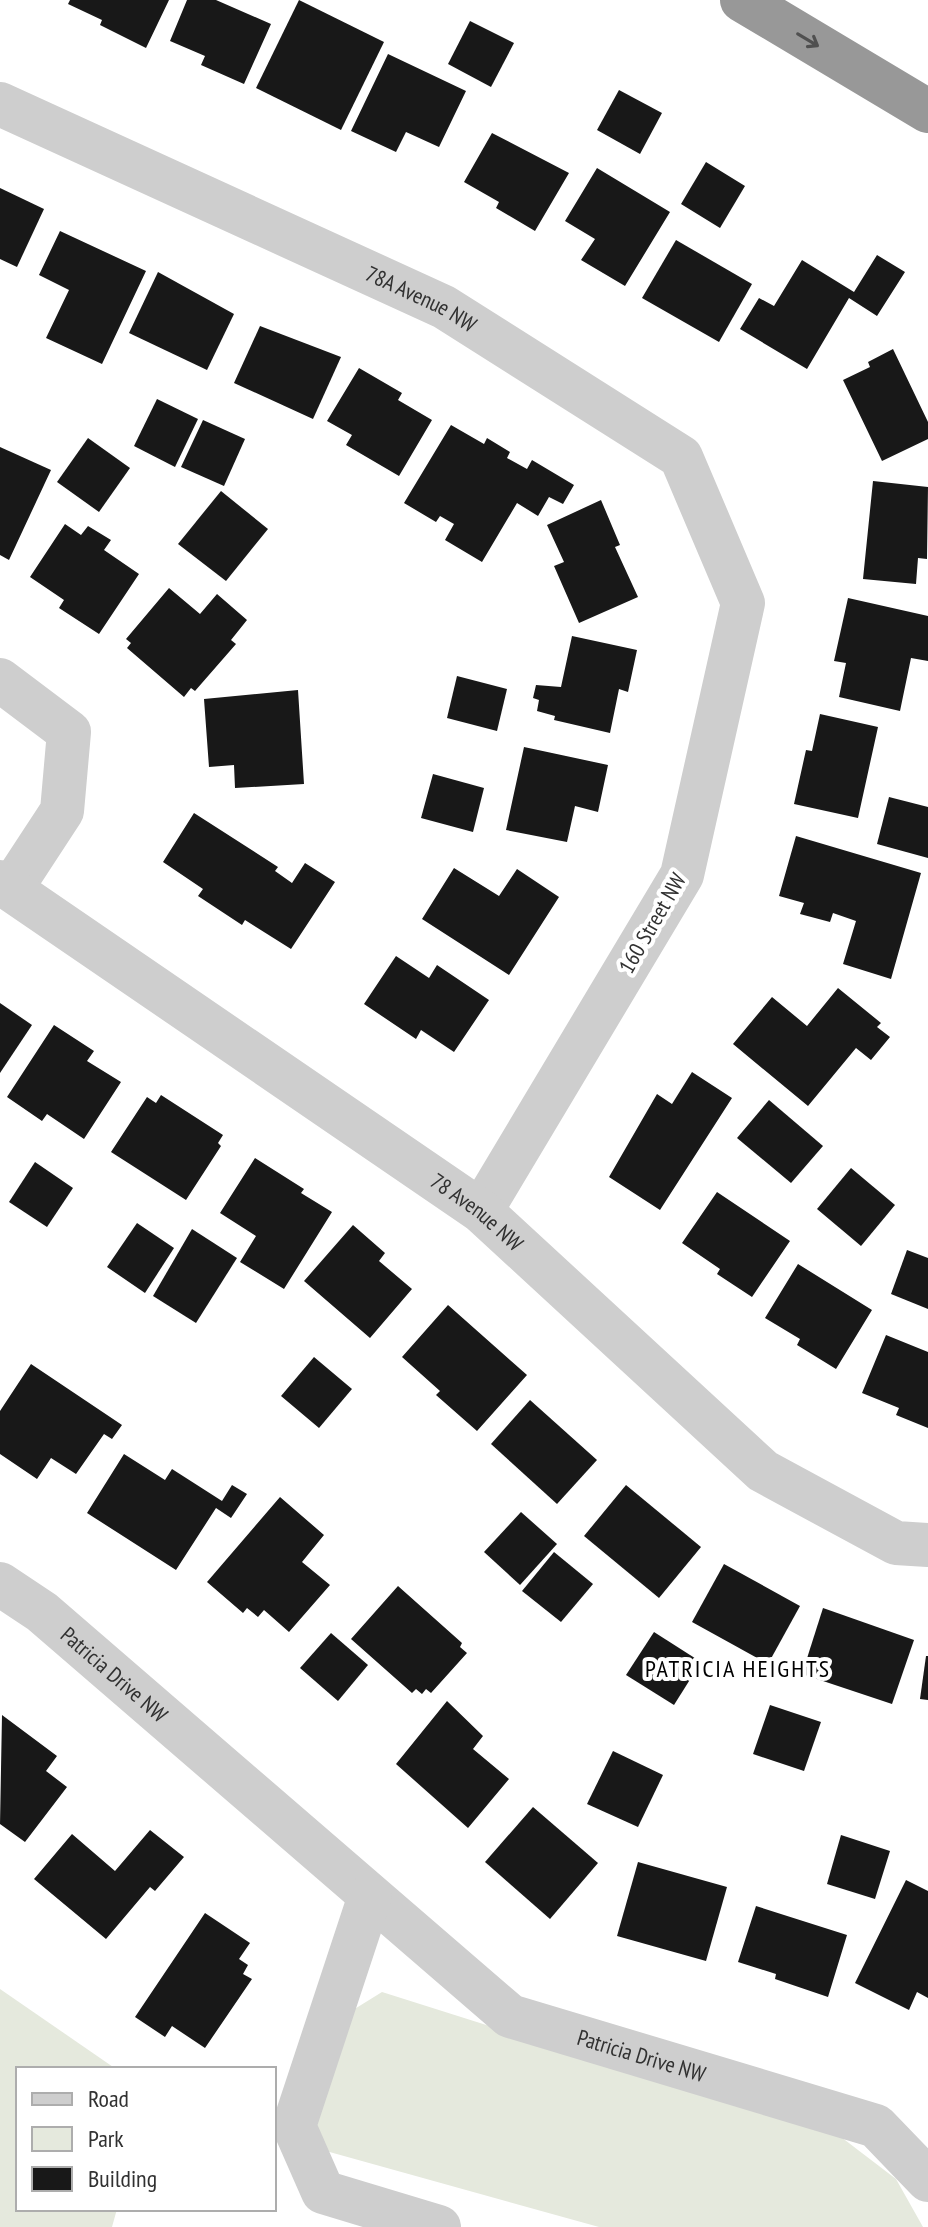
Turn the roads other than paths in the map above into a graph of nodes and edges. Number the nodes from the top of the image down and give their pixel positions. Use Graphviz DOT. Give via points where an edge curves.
graph roads {
  1 [pos="742,0"];
  2 [pos="0,104"];
  3 [pos="928,111"];
  4 [pos="743,603"];
  5 [pos="0,680"];
  6 [pos="5,885"];
  7 [pos="481,1211"];
  8 [pos="928,1545"];
  9 [pos="0,1584"];
  10 [pos="370,1896"];
  11 [pos="928,2180"];
  12 [pos="439,2227"];
  1 -- 3 [label="highway, one-way"];
  2 -- 4 [label="street, 78A Avenue NW" via="444,307 681,457"];
  4 -- 7 [label="street, 160 Street NW" via="682,875"];
  5 -- 6 [label="street, 78 Avenue NW" via="69,732 62,811"];
  6 -- 7 [label="street, 78 Avenue NW"];
  7 -- 8 [label="street, 78 Avenue NW" via="763,1471 896,1543"];
  9 -- 10 [label="street, Patricia Drive NW" via="42,1612"];
  10 -- 11 [label="street, Patricia Drive NW" via="510,2016 876,2126"];
  10 -- 12 [label="street" via="294,2126 323,2192"];
}
